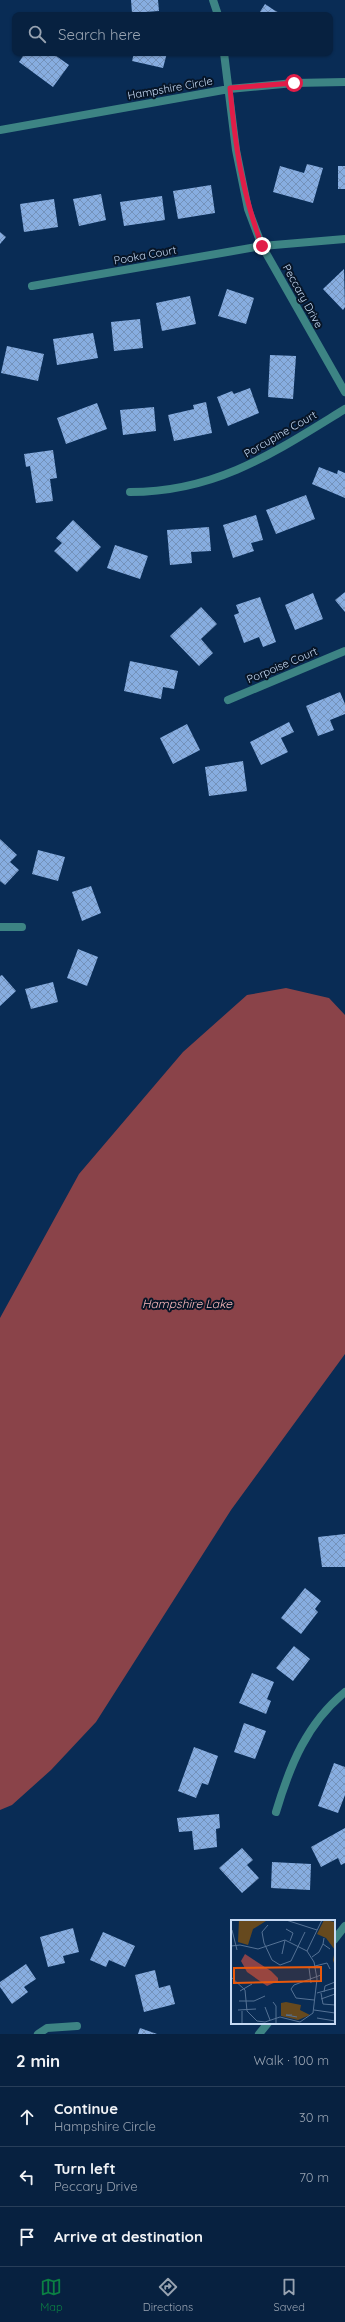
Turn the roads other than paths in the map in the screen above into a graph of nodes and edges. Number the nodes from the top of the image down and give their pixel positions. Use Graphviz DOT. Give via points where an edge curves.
graph roads {
  1 [pos="212,0"];
  2 [pos="217,12"];
  3 [pos="225,56"];
  4 [pos="345,82"];
  5 [pos="230,88"];
  6 [pos="0,130"];
  7 [pos="345,239"];
  8 [pos="262,246"];
  9 [pos="32,286"];
  10 [pos="345,392"];
  11 [pos="345,408"];
  12 [pos="130,492"];
  13 [pos="345,650"];
  14 [pos="228,700"];
  15 [pos="0,927"];
  16 [pos="22,927"];
  17 [pos="345,1692"];
  18 [pos="276,1812"];
  19 [pos="345,1926"];
  20 [pos="335,1939"];
  21 [pos="267,2024"];
  22 [pos="77,2026"];
  23 [pos="38,2034"];
  24 [pos="259,2034"];
  1 -- 2 [label="street"];
  3 -- 5 [label="street, Peccary Drive"];
  4 -- 5 [label="street, Hampshire Circle"];
  5 -- 6 [label="street, Hampshire Circle"];
  5 -- 8 [label="street, Peccary Drive" via="241,178 248,209"];
  7 -- 8 [label="street, Pooka Court"];
  8 -- 9 [label="street, Pooka Court"];
  8 -- 10 [label="street, Peccary Drive"];
  11 -- 12 [label="street, Porcupine Court" via="277,451 230,474 154,492"];
  13 -- 14 [label="street, Porpoise Court"];
  15 -- 16 [label="street"];
  17 -- 18 [label="street" via="322,1713 304,1740 288,1775"];
  19 -- 20 [label="street"];
  21 -- 24 [label="street"];
  22 -- 23 [label="street" via="47,2028"];
}
